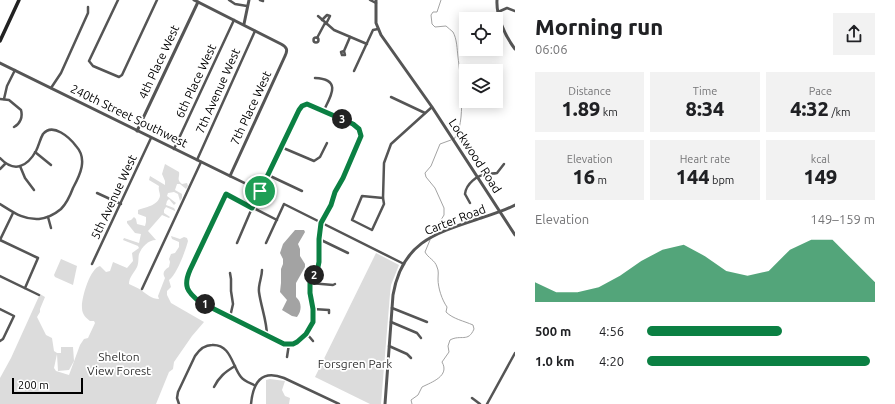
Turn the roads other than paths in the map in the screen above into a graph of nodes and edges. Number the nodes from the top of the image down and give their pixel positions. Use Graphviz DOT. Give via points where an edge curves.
graph roads {
  1 [pos="19,0"];
  2 [pos="118,0"];
  3 [pos="157,0"];
  4 [pos="194,0"];
  5 [pos="229,0"];
  6 [pos="249,0"];
  7 [pos="370,0"];
  8 [pos="497,0"];
  9 [pos="376,1"];
  10 [pos="198,2"];
  11 [pos="247,6"];
  12 [pos="88,8"];
  13 [pos="515,11"];
  14 [pos="498,12"];
  15 [pos="318,16"];
  16 [pos="234,20"];
  17 [pos="322,20"];
  18 [pos="326,23"];
  19 [pos="244,24"];
  20 [pos="503,26"];
  21 [pos="378,29"];
  22 [pos="255,30"];
  23 [pos="350,37"];
  24 [pos="317,38"];
  25 [pos="0,41"];
  26 [pos="367,44"];
  27 [pos="515,49"];
  28 [pos="344,51"];
  29 [pos="0,63"];
  30 [pos="15,70"];
  31 [pos="354,71"];
  32 [pos="315,78"];
  33 [pos="51,88"];
  34 [pos="391,97"];
  35 [pos="2,99"];
  36 [pos="432,107"];
  37 [pos="324,110"];
  38 [pos="425,113"];
  39 [pos="14,127"];
  40 [pos="137,131"];
  41 [pos="152,138"];
  42 [pos="327,143"];
  43 [pos="281,147"];
  44 [pos="174,149"];
  45 [pos="35,152"];
  46 [pos="0,158"];
  47 [pos="197,160"];
  48 [pos="201,162"];
  49 [pos="5,164"];
  50 [pos="504,164"];
  51 [pos="51,165"];
  52 [pos="20,166"];
  53 [pos="0,169"];
  54 [pos="268,175"];
  55 [pos="230,176"];
  56 [pos="478,177"];
  57 [pos="34,190"];
  58 [pos="260,191"];
  59 [pos="302,191"];
  60 [pos="97,193"];
  61 [pos="383,198"];
  62 [pos="470,203"];
  63 [pos="0,204"];
  64 [pos="121,204"];
  65 [pos="515,205"];
  66 [pos="252,208"];
  67 [pos="13,212"];
  68 [pos="501,212"];
  69 [pos="48,217"];
  70 [pos="277,220"];
  71 [pos="321,223"];
  72 [pos="51,228"];
  73 [pos="515,235"];
  74 [pos="319,239"];
  75 [pos="0,240"];
  76 [pos="237,243"];
  77 [pos="266,243"];
  78 [pos="348,253"];
  79 [pos="92,264"];
  80 [pos="404,264"];
  81 [pos="262,270"];
  82 [pos="230,273"];
  83 [pos="0,276"];
  84 [pos="310,283"];
  85 [pos="335,284"];
  86 [pos="24,288"];
  87 [pos="142,289"];
  88 [pos="39,295"];
  89 [pos="391,308"];
  90 [pos="0,309"];
  91 [pos="313,309"];
  92 [pos="329,313"];
  93 [pos="230,317"];
  94 [pos="390,322"];
  95 [pos="427,322"];
  96 [pos="306,334"];
  97 [pos="267,336"];
  98 [pos="420,338"];
  99 [pos="1,341"];
  100 [pos="313,341"];
  101 [pos="289,344"];
  102 [pos="389,346"];
  103 [pos="515,353"];
  104 [pos="287,357"];
  105 [pos="411,358"];
  106 [pos="235,366"];
  107 [pos="254,386"];
  108 [pos="214,387"];
  109 [pos="472,398"];
  110 [pos="179,404"];
  111 [pos="251,404"];
  112 [pos="338,404"];
  113 [pos="385,404"];
  114 [pos="480,404"];
  115 [pos="487,404"];
  1 -- 25 [label="main road"];
  2 -- 3 [label="street" via="90,63 119,77"];
  4 -- 10 [label="street"];
  5 -- 11 [label="street"];
  6 -- 11 [label="street"];
  7 -- 9 [label="street"];
  8 -- 14 [label="street"];
  9 -- 21 [label="street"];
  10 -- 16 [label="street"];
  10 -- 40 [label="street, 4th Place West"];
  11 -- 19 [label="street"];
  12 -- 33 [label="street" via="61,73"];
  13 -- 14 [label="street" via="507,8"];
  15 -- 17 [label="street"];
  16 -- 19 [label="street"];
  16 -- 44 [label="street, 6th Place West"];
  17 -- 18 [label="street"];
  17 -- 18 [label="street" via="330,16"];
  18 -- 23 [label="street" via="334,30"];
  18 -- 24 [label="street"];
  19 -- 22 [label="street"];
  20 -- 27 [label="street" via="508,40"];
  21 -- 26 [label="street" via="374,30"];
  21 -- 36 [label="street, Lockwood Road"];
  22 -- 47 [label="street, 7th Avenue West"];
  22 -- 55 [label="street, 7th Place West" via="286,48 285,56"];
  23 -- 26 [label="street"];
  23 -- 28 [label="street"];
  26 -- 31 [label="street"];
  29 -- 30 [label="street, 240th Street Southwest"];
  30 -- 33 [label="street, 240th Street Southwest"];
  30 -- 35 [label="street"];
  32 -- 37 [label="street" via="321,78 333,87"];
  33 -- 40 [label="street, 240th Street Southwest"];
  34 -- 38 [label="street"];
  35 -- 39 [label="street" via="14,103 22,112 22,118"];
  36 -- 38 [label="street"];
  36 -- 56 [label="street, Lockwood Road"];
  37 -- 43 [label="street" via="310,104 302,106"];
  37 -- 71 [label="street" via="353,124 361,133"];
  38 -- 61 [label="street" via="392,141 389,147 384,166"];
  40 -- 41 [label="street, 240th Street Southwest"];
  41 -- 44 [label="street, 240th Street Southwest"];
  41 -- 64 [label="street, 5th Avenue West"];
  42 -- 43 [label="street" via="320,157 314,161"];
  43 -- 54 [label="street"];
  44 -- 47 [label="street, 240th Street Southwest"];
  45 -- 51 [label="street"];
  45 -- 52 [label="street"];
  45 -- 69 [label="street" via="43,135 48,130 53,130 61,132 81,153 81,172 64,205"];
  46 -- 49 [label="street"];
  47 -- 48 [label="street, 240th Street Southwest"];
  48 -- 55 [label="street, 240th Street Southwest"];
  48 -- 87 [label="street"];
  49 -- 52 [label="street" via="15,168"];
  49 -- 53 [label="street"];
  50 -- 56 [label="street" via="497,173"];
  52 -- 57 [label="street"];
  54 -- 58 [label="street"];
  54 -- 59 [label="street"];
  55 -- 58 [label="street, 240th Street Southwest"];
  56 -- 62 [label="street" via="466,188 466,197"];
  56 -- 68 [label="street, Lockwood Road"];
  58 -- 66 [label="street"];
  60 -- 64 [label="street"];
  61 -- 61 [label="street" via="384,204 372,230 352,220 362,196"];
  63 -- 67 [label="street"];
  64 -- 79 [label="street, 5th Avenue West"];
  65 -- 68 [label="street, Carter Road"];
  66 -- 70 [label="street"];
  66 -- 76 [label="street"];
  66 -- 93 [label="street" via="226,194 186,282 188,290 200,302"];
  67 -- 69 [label="street" via="29,219"];
  67 -- 75 [label="street"];
  68 -- 73 [label="street, Lockwood Road"];
  68 -- 80 [label="street, Carter Road" via="426,239 411,252"];
  69 -- 72 [label="street"];
  70 -- 71 [label="street" via="284,204"];
  70 -- 77 [label="street"];
  71 -- 74 [label="street"];
  71 -- 80 [label="street"];
  74 -- 78 [label="street"];
  74 -- 84 [label="street" via="318,267"];
  75 -- 86 [label="street" via="38,258"];
  80 -- 89 [label="street, Carter Road" via="394,287"];
  81 -- 97 [label="street" via="259,293"];
  82 -- 93 [label="street" via="233,304"];
  83 -- 86 [label="street"];
  84 -- 85 [label="street"];
  84 -- 91 [label="street"];
  86 -- 88 [label="street"];
  89 -- 94 [label="street, Carter Road"];
  89 -- 95 [label="street"];
  90 -- 99 [label="street" via="14,316"];
  91 -- 92 [label="street" via="329,310"];
  91 -- 96 [label="street" via="313,322"];
  93 -- 97 [label="street"];
  94 -- 98 [label="street" via="417,333"];
  94 -- 102 [label="street, Carter Road"];
  96 -- 100 [label="street"];
  96 -- 101 [label="street" via="297,342"];
  97 -- 101 [label="street"];
  101 -- 104 [label="street"];
  102 -- 105 [label="street"];
  102 -- 113 [label="street, Carter Road"];
  103 -- 115 [label="street"];
  106 -- 107 [label="street" via="242,378"];
  106 -- 108 [label="street" via="225,372"];
  106 -- 110 [label="street" via="232,358 222,347 204,346 198,350 178,392"];
  107 -- 111 [label="street"];
  107 -- 112 [label="street" via="263,378 276,375"];
  109 -- 114 [label="street"];
}
